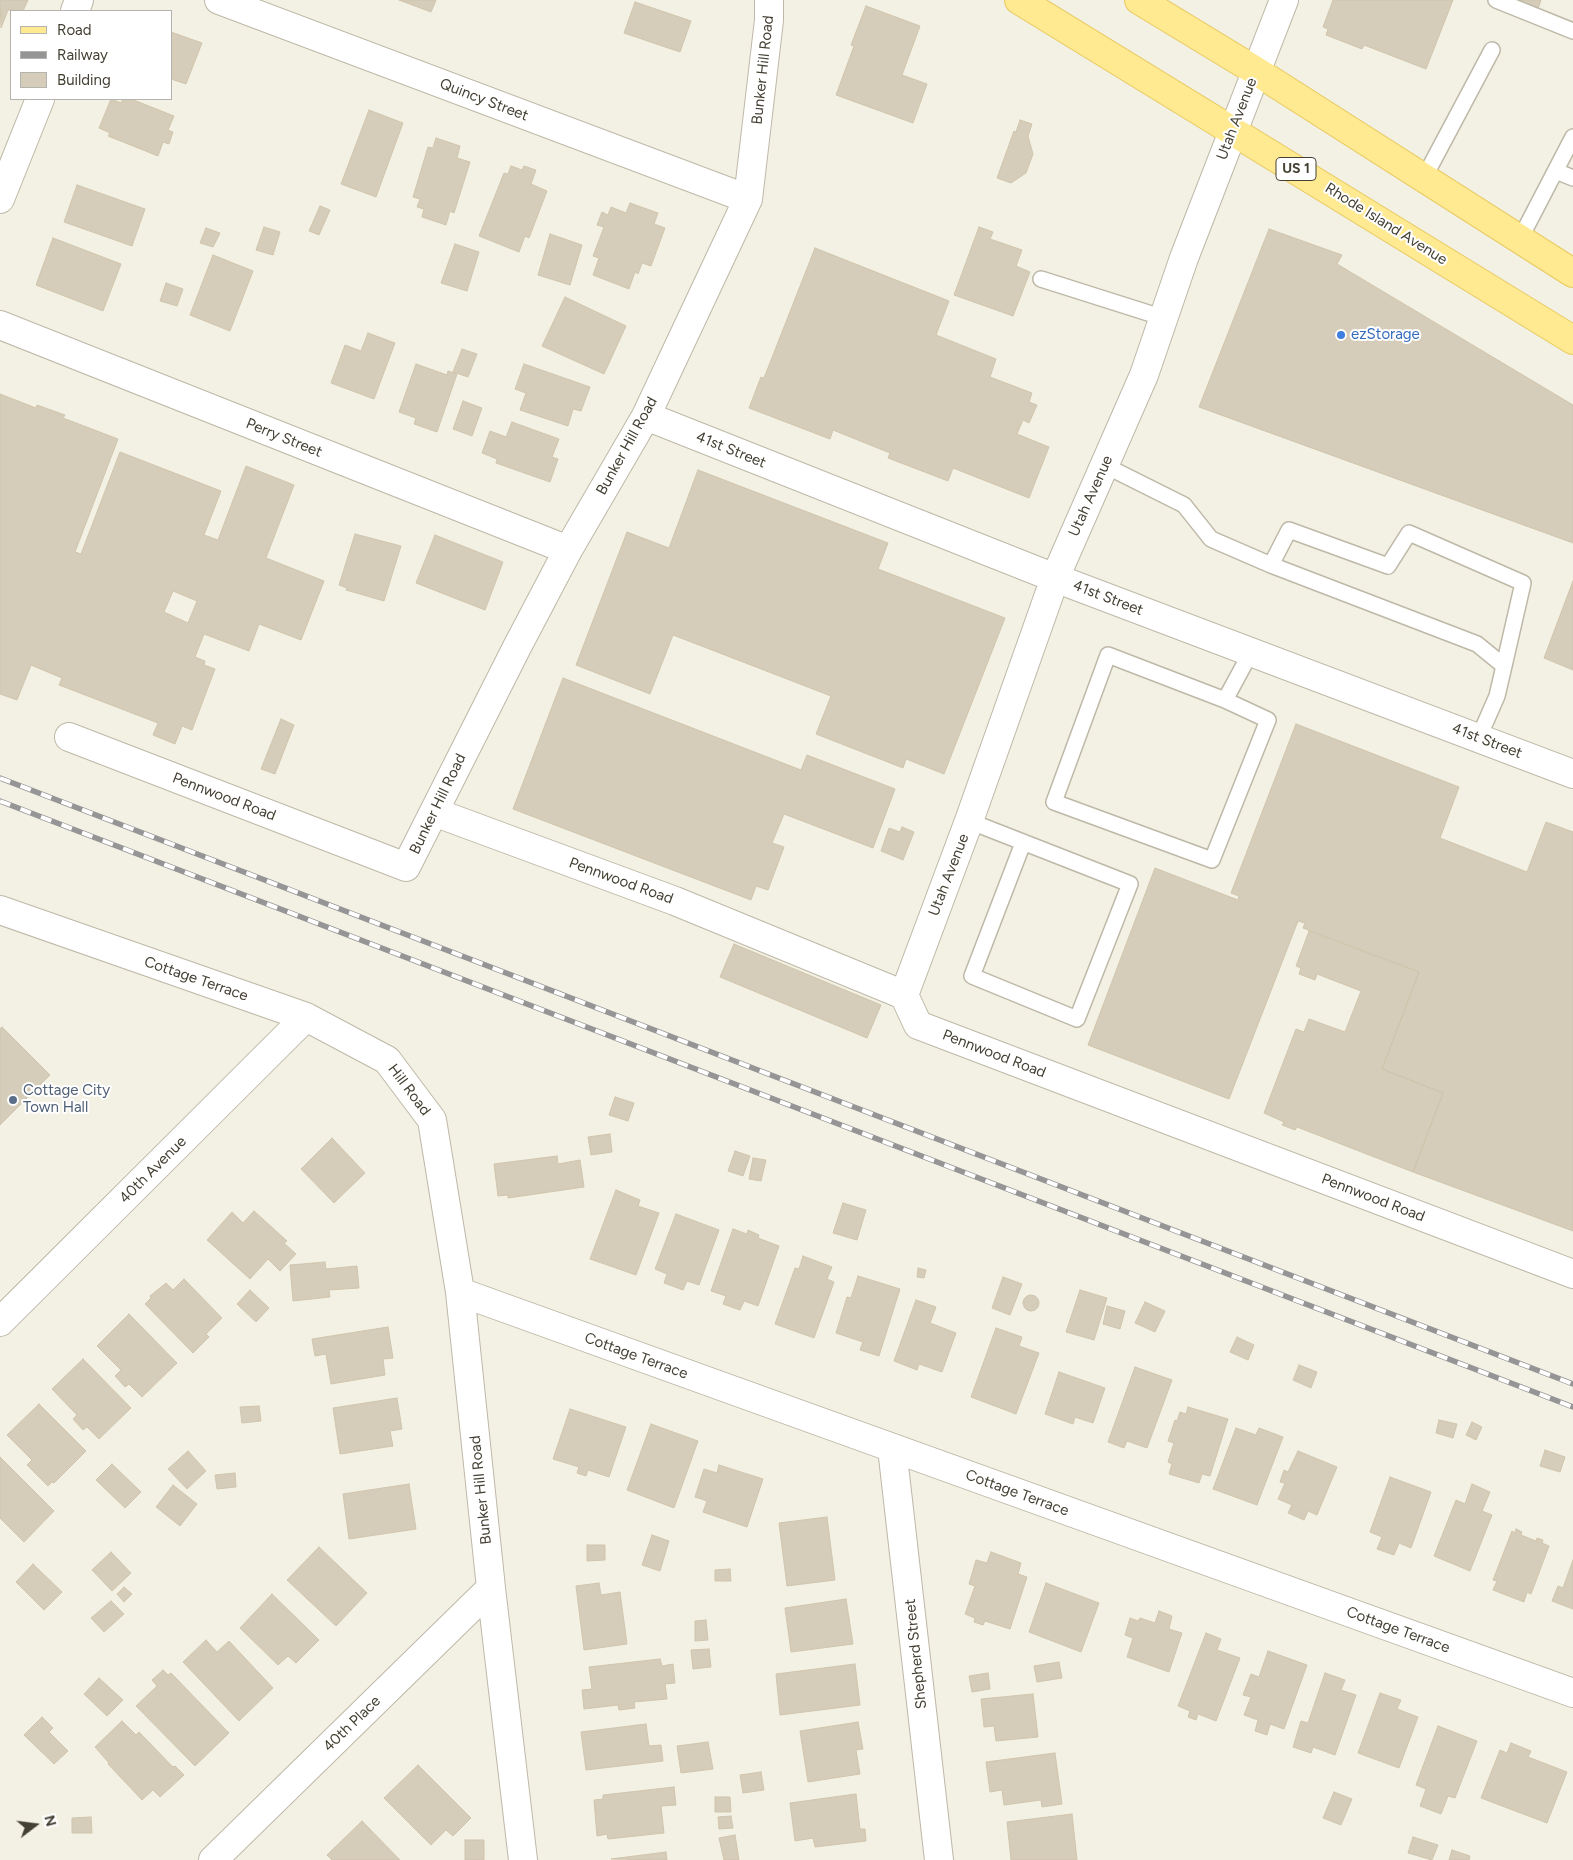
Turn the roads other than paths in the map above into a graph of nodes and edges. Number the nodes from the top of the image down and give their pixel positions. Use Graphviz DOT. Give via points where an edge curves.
graph roads {
  1 [pos="220,0"];
  2 [pos="769,0"];
  3 [pos="1019,0"];
  4 [pos="1139,0"];
  5 [pos="1284,0"];
  6 [pos="1496,0"];
  7 [pos="1573,31"];
  8 [pos="1492,50"];
  9 [pos="1256,70"];
  10 [pos="40,100"];
  11 [pos="1233,130"];
  12 [pos="1573,137"];
  13 [pos="1556,171"];
  14 [pos="1424,178"];
  15 [pos="1573,178"];
  16 [pos="0,199"];
  17 [pos="748,199"];
  18 [pos="1520,239"];
  19 [pos="1573,273"];
  20 [pos="1041,279"];
  21 [pos="1164,318"];
  22 [pos="0,326"];
  23 [pos="1573,340"];
  24 [pos="646,416"];
  25 [pos="1104,465"];
  26 [pos="568,550"];
  27 [pos="1271,565"];
  28 [pos="1055,578"];
  29 [pos="1251,652"];
  30 [pos="1504,666"];
  31 [pos="1225,700"];
  32 [pos="68,737"];
  33 [pos="1479,737"];
  34 [pos="1573,774"];
  35 [pos="434,812"];
  36 [pos="969,822"];
  37 [pos="1023,843"];
  38 [pos="406,867"];
  39 [pos="0,910"];
  40 [pos="904,995"];
  41 [pos="306,1017"];
  42 [pos="387,1060"];
  43 [pos="432,1120"];
  44 [pos="1573,1274"];
  45 [pos="460,1292"];
  46 [pos="0,1322"];
  47 [pos="892,1448"];
  48 [pos="491,1588"];
  49 [pos="1573,1693"];
  50 [pos="213,1860"];
  51 [pos="523,1860"];
  52 [pos="939,1860"];
  1 -- 17 [label="street, Quincy Street"];
  2 -- 17 [label="street, Bunker Hill Road"];
  3 -- 11 [label="main road, Rhode Island Avenue / US 1"];
  4 -- 9 [label="main road"];
  5 -- 9 [label="street, Utah Avenue"];
  6 -- 7 [label="lane"];
  8 -- 14 [label="lane"];
  9 -- 11 [label="street, Utah Avenue"];
  9 -- 14 [label="main road"];
  10 -- 16 [label="street"];
  11 -- 21 [label="street, Utah Avenue"];
  11 -- 23 [label="main road, Rhode Island Avenue / US 1"];
  12 -- 13 [label="lane"];
  13 -- 15 [label="lane"];
  13 -- 18 [label="lane"];
  14 -- 18 [label="main road"];
  17 -- 24 [label="street, Bunker Hill Road"];
  18 -- 19 [label="main road"];
  20 -- 21 [label="lane"];
  21 -- 25 [label="street, Utah Avenue" via="1144,375"];
  22 -- 26 [label="street, Perry Street"];
  24 -- 26 [label="street, Bunker Hill Road"];
  24 -- 28 [label="street, 41st Street"];
  25 -- 27 [label="lane" via="1184,505 1211,539"];
  25 -- 28 [label="street, Utah Avenue"];
  26 -- 35 [label="street, Bunker Hill Road"];
  27 -- 30 [label="lane" via="1478,644"];
  27 -- 30 [label="lane" via="1290,530 1388,566 1409,533 1523,583"];
  28 -- 29 [label="street, 41st Street"];
  28 -- 36 [label="street, Utah Avenue"];
  29 -- 31 [label="lane"];
  29 -- 33 [label="street, 41st Street"];
  30 -- 33 [label="lane" via="1497,696"];
  31 -- 31 [label="lane" via="1108,655 1054,802 1212,860 1268,720"];
  32 -- 38 [label="street, Pennwood Road"];
  33 -- 34 [label="street, 41st Street"];
  35 -- 38 [label="street, Bunker Hill Road"];
  35 -- 40 [label="street, Pennwood Road" via="675,901"];
  36 -- 37 [label="lane"];
  36 -- 40 [label="street, Utah Avenue"];
  37 -- 37 [label="lane" via="1130,884 1077,1019 972,976"];
  39 -- 41 [label="street, Cottage Terrace"];
  40 -- 44 [label="street, Pennwood Road" via="918,1025"];
  41 -- 42 [label="street, Cottage Terrace"];
  41 -- 46 [label="street, 40th Avenue"];
  42 -- 43 [label="street, Hill Road"];
  43 -- 45 [label="street, Bunker Hill Road"];
  45 -- 47 [label="street, Cottage Terrace"];
  45 -- 48 [label="street, Bunker Hill Road"];
  47 -- 49 [label="street, Cottage Terrace"];
  47 -- 52 [label="street, Shepherd Street"];
  48 -- 50 [label="street, 40th Place"];
  48 -- 51 [label="street, Bunker Hill Road"];
}
